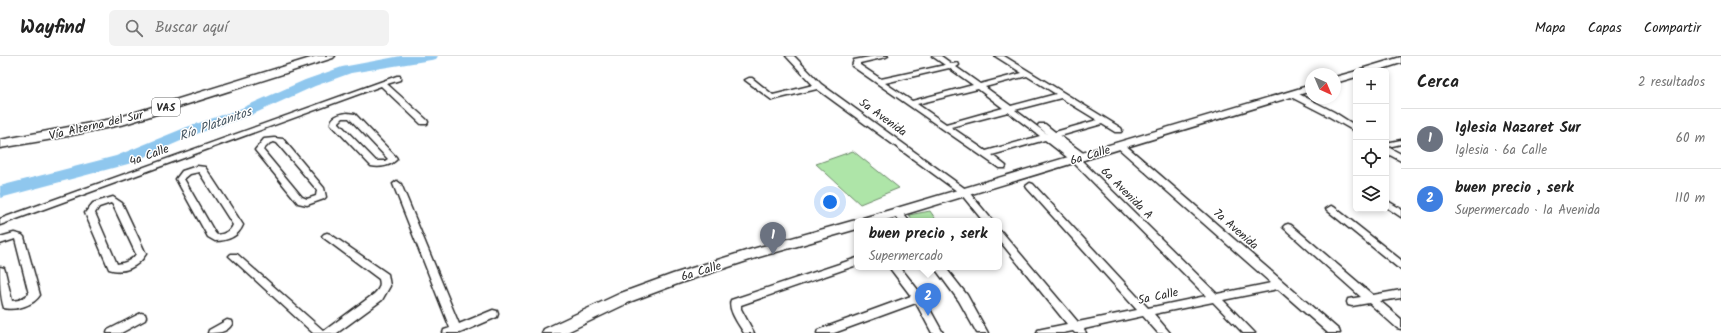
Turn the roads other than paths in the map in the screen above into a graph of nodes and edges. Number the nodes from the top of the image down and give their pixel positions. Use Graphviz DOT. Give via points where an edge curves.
graph roads {
  1 [pos="315,56"];
  2 [pos="329,56"];
  3 [pos="790,56"];
  4 [pos="884,56"];
  5 [pos="936,56"];
  6 [pos="945,56"];
  7 [pos="999,56"];
  8 [pos="1401,60"];
  9 [pos="954,66"];
  10 [pos="1376,68"];
  11 [pos="1028,74"];
  12 [pos="1353,75"];
  13 [pos="397,78"];
  14 [pos="1341,78"];
  15 [pos="749,80"];
  16 [pos="879,82"];
  17 [pos="383,84"];
  18 [pos="982,85"];
  19 [pos="818,86"];
  20 [pos="1305,90"];
  21 [pos="1292,94"];
  22 [pos="1062,95"];
  23 [pos="328,103"];
  24 [pos="911,103"];
  25 [pos="1013,108"];
  26 [pos="341,116"];
  27 [pos="1103,121"];
  28 [pos="424,122"];
  29 [pos="946,126"];
  30 [pos="1353,128"];
  31 [pos="255,129"];
  32 [pos="1118,130"];
  33 [pos="1050,136"];
  34 [pos="0,139"];
  35 [pos="267,141"];
  36 [pos="1401,142"];
  37 [pos="0,144"];
  38 [pos="1389,144"];
  39 [pos="1120,145"];
  40 [pos="1389,151"];
  41 [pos="986,154"];
  42 [pos="180,157"];
  43 [pos="1079,158"];
  44 [pos="1401,158"];
  45 [pos="1002,166"];
  46 [pos="187,172"];
  47 [pos="397,184"];
  48 [pos="1030,186"];
  49 [pos="97,187"];
  50 [pos="964,192"];
  51 [pos="101,201"];
  52 [pos="1389,205"];
  53 [pos="1331,210"];
  54 [pos="1401,214"];
  55 [pos="901,217"];
  56 [pos="986,218"];
  57 [pos="1,221"];
  58 [pos="854,225"];
  59 [pos="1288,227"];
  60 [pos="326,236"];
  61 [pos="1002,238"];
  62 [pos="3,239"];
  63 [pos="234,256"];
  64 [pos="854,262"];
  65 [pos="1401,265"];
  66 [pos="896,270"];
  67 [pos="941,270"];
  68 [pos="0,271"];
  69 [pos="1279,284"];
  70 [pos="1401,294"];
  71 [pos="918,298"];
  72 [pos="1214,298"];
  73 [pos="1370,299"];
  74 [pos="1352,302"];
  75 [pos="1145,312"];
  76 [pos="493,314"];
  77 [pos="141,317"];
  78 [pos="227,324"];
  79 [pos="1401,325"];
  80 [pos="1078,330"];
  81 [pos="452,331"];
  82 [pos="112,333"];
  83 [pos="213,333"];
  84 [pos="320,333"];
  85 [pos="329,333"];
  86 [pos="550,333"];
  87 [pos="749,333"];
  88 [pos="822,333"];
  89 [pos="938,333"];
  90 [pos="983,333"];
  91 [pos="1042,333"];
  92 [pos="1165,333"];
  93 [pos="1250,333"];
  94 [pos="1335,333"];
  1 -- 34 [label="highway, Vía Alterna del Sur / VAS" via="115,118"];
  2 -- 37 [label="highway, Vía Alterna del Sur / VAS" via="120,121"];
  3 -- 19 [label="street, 5a Avenida"];
  4 -- 16 [label="street" via="857,62 856,66"];
  5 -- 9 [label="street, 6a Avenida A"];
  6 -- 9 [label="street, 6a Avenida A"];
  7 -- 11 [label="street"];
  8 -- 10 [label="main road"];
  9 -- 16 [label="street"];
  9 -- 18 [label="street, 6a Avenida A"];
  11 -- 18 [label="street"];
  11 -- 22 [label="street"];
  12 -- 14 [label="main road"];
  13 -- 17 [label="street, 4a Calle"];
  15 -- 19 [label="street" via="772,98"];
  16 -- 24 [label="street"];
  17 -- 23 [label="street, 4a Calle"];
  17 -- 28 [label="street"];
  18 -- 24 [label="street"];
  18 -- 25 [label="street, 6a Avenida A"];
  19 -- 50 [label="street, 5a Avenida"];
  20 -- 21 [label="main road, 6a Calle"];
  21 -- 30 [label="street"];
  21 -- 39 [label="main road, 6a Calle"];
  22 -- 25 [label="street"];
  22 -- 27 [label="street"];
  23 -- 26 [label="street"];
  23 -- 31 [label="street, 4a Calle"];
  24 -- 29 [label="street"];
  25 -- 29 [label="street"];
  25 -- 33 [label="street, 6a Avenida A"];
  26 -- 26 [label="street" via="335,124 374,164 387,163 393,158 352,116"];
  27 -- 32 [label="street"];
  27 -- 33 [label="street"];
  29 -- 41 [label="street"];
  31 -- 35 [label="street"];
  31 -- 42 [label="street, 4a Calle"];
  33 -- 41 [label="street"];
  33 -- 43 [label="street, 6a Avenida A"];
  35 -- 35 [label="street" via="259,150 302,202 307,203 321,197 321,190 280,141"];
  36 -- 38 [label="street"];
  39 -- 43 [label="main road, 6a Calle"];
  39 -- 69 [label="street, 7a Avenida"];
  40 -- 44 [label="street"];
  41 -- 45 [label="street"];
  42 -- 46 [label="street"];
  42 -- 49 [label="street, 4a Calle"];
  43 -- 50 [label="main road, 6a Calle"];
  43 -- 72 [label="street, 6a Avenida A"];
  46 -- 46 [label="street" via="202,169 238,225 237,230 231,235 221,238 211,235 180,179"];
  47 -- 81 [label="street"];
  48 -- 75 [label="street"];
  49 -- 51 [label="street"];
  49 -- 57 [label="street, 4a Calle"];
  50 -- 55 [label="main road, 6a Calle"];
  50 -- 56 [label="street, 5a Avenida"];
  51 -- 51 [label="street" via="90,213 113,267 131,265 141,254 117,203 113,200"];
  52 -- 54 [label="street"];
  53 -- 65 [label="street"];
  57 -- 62 [label="street"];
  58 -- 86 [label="main road, 6a Calle" via="654,286"];
  59 -- 73 [label="street"];
  60 -- 85 [label="street" via="384,277 386,285 378,297"];
  61 -- 80 [label="street"];
  62 -- 68 [label="street" via="19,237 35,294 23,302 8,305"];
  63 -- 84 [label="street"];
  64 -- 87 [label="street" via="735,303"];
  66 -- 71 [label="street"];
  67 -- 90 [label="street" via="963,298"];
  69 -- 72 [label="street, 5a Calle"];
  69 -- 94 [label="street, 7a Avenida"];
  70 -- 73 [label="street"];
  71 -- 88 [label="street"];
  71 -- 89 [label="street"];
  72 -- 75 [label="street, 5a Calle"];
  72 -- 93 [label="street, 6a Avenida A"];
  73 -- 74 [label="street"];
  73 -- 79 [label="street"];
  75 -- 80 [label="street, 5a Calle"];
  75 -- 92 [label="street"];
  76 -- 81 [label="street"];
  77 -- 82 [label="street"];
  78 -- 83 [label="street"];
  80 -- 91 [label="street, 5a Calle"];
}
